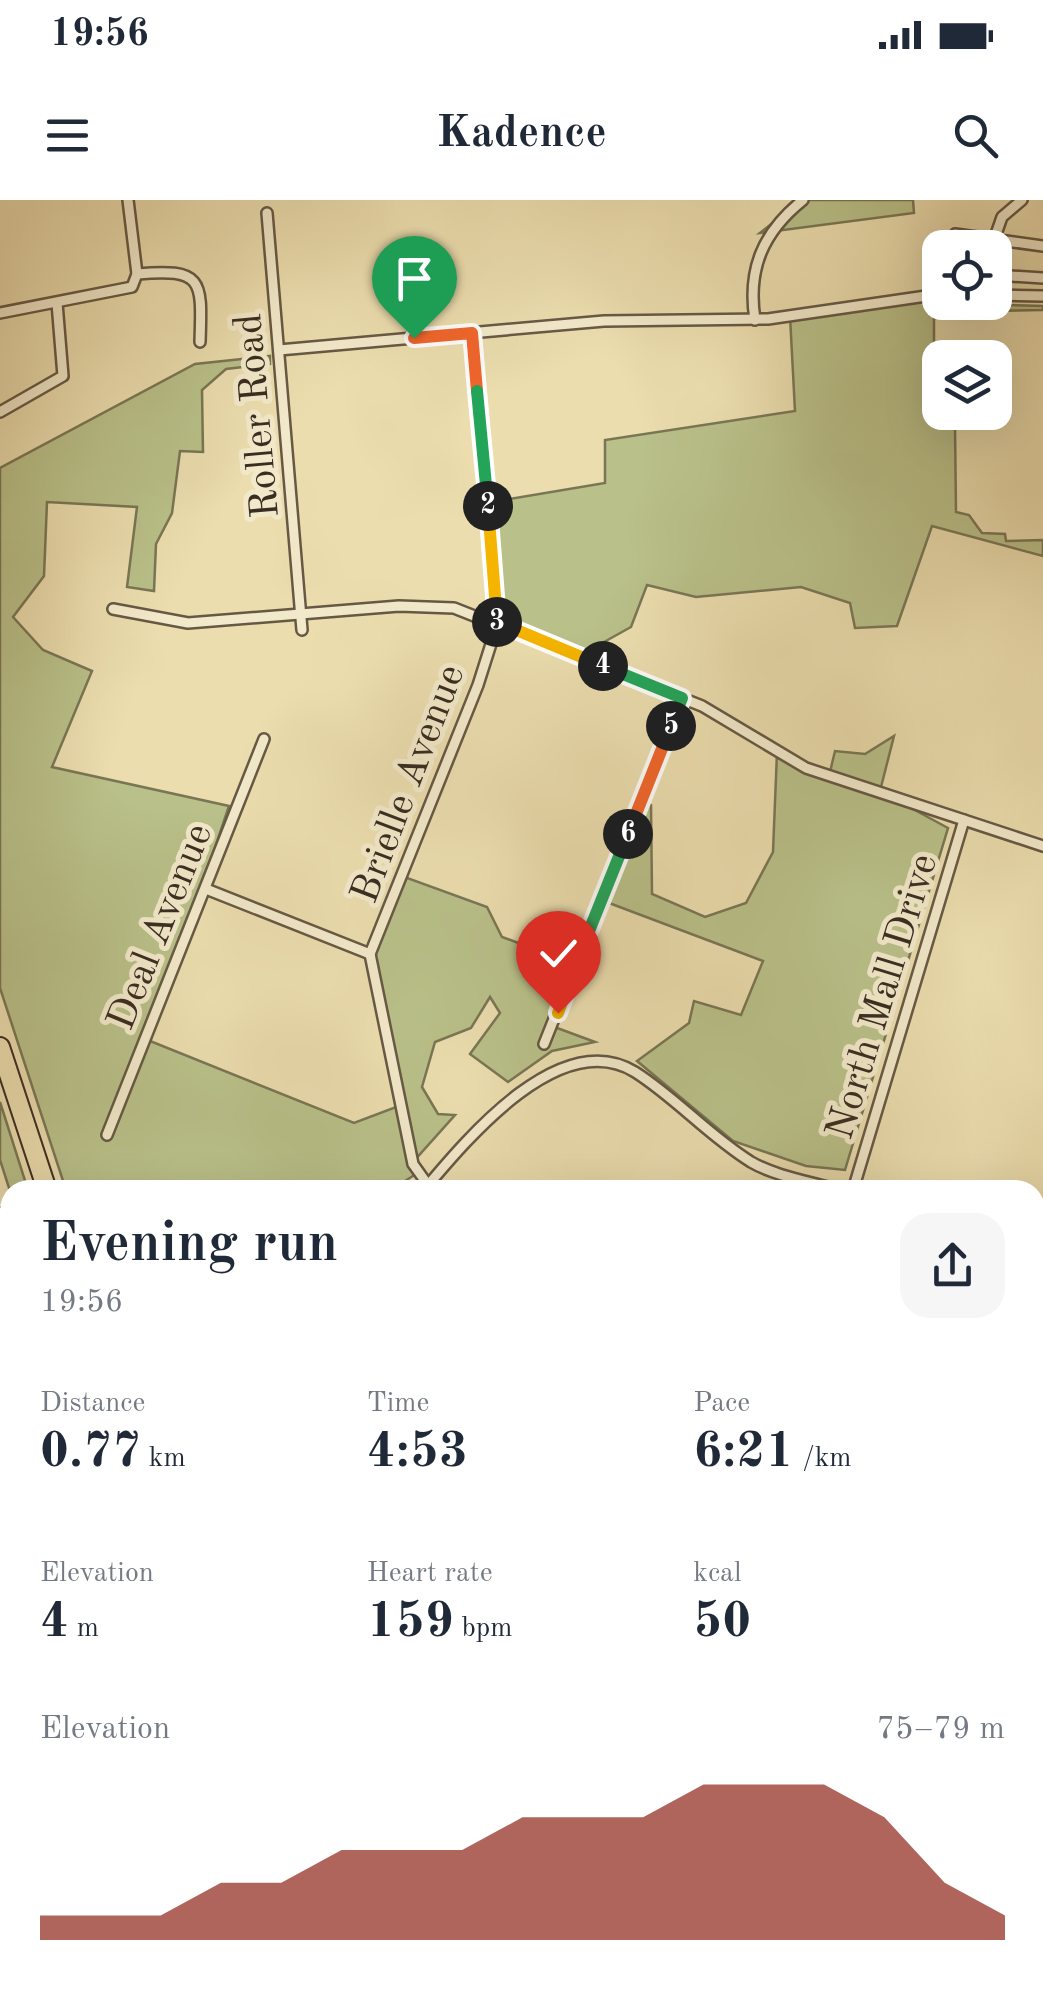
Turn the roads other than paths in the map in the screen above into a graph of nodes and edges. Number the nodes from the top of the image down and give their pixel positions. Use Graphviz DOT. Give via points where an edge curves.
graph roads {
  1 [pos="128,200"];
  2 [pos="803,200"];
  3 [pos="1022,200"];
  4 [pos="266,213"];
  5 [pos="997,230"];
  6 [pos="1012,242"];
  7 [pos="1043,246"];
  8 [pos="137,274"];
  9 [pos="1012,276"];
  10 [pos="1043,278"];
  11 [pos="1012,295"];
  12 [pos="1043,296"];
  13 [pos="922,297"];
  14 [pos="57,303"];
  15 [pos="0,313"];
  16 [pos="755,320"];
  17 [pos="472,333"];
  18 [pos="200,342"];
  19 [pos="279,350"];
  20 [pos="63,376"];
  21 [pos="76,385"];
  22 [pos="0,412"];
  23 [pos="113,609"];
  24 [pos="302,614"];
  25 [pos="497,625"];
  26 [pos="302,630"];
  27 [pos="682,698"];
  28 [pos="264,738"];
  29 [pos="964,820"];
  30 [pos="1043,846"];
  31 [pos="206,888"];
  32 [pos="370,954"];
  33 [pos="544,1044"];
  34 [pos="0,1047"];
  35 [pos="107,1136"];
  36 [pos="44,1180"];
  37 [pos="421,1180"];
  38 [pos="433,1180"];
  39 [pos="806,1180"];
  40 [pos="856,1180"];
  1 -- 8 [label="street"];
  2 -- 16 [label="street" via="771,230 758,255"];
  3 -- 5 [label="street"];
  4 -- 19 [label="street, Roller Road"];
  6 -- 7 [label="street"];
  8 -- 14 [label="street" via="128,291"];
  8 -- 18 [label="street" via="183,271 195,278"];
  9 -- 10 [label="street"];
  11 -- 12 [label="street"];
  13 -- 16 [label="street"];
  14 -- 15 [label="street"];
  14 -- 20 [label="street"];
  16 -- 17 [label="street" via="604,321"];
  17 -- 19 [label="street"];
  17 -- 25 [label="street, Brielle Avenue"];
  19 -- 24 [label="street, Roller Road"];
  20 -- 21 [label="street"];
  20 -- 22 [label="street"];
  23 -- 24 [label="street" via="188,623"];
  24 -- 25 [label="street" via="435,605"];
  24 -- 26 [label="street, Roller Road"];
  25 -- 27 [label="street"];
  25 -- 32 [label="street, Brielle Avenue"];
  27 -- 29 [label="street" via="806,768"];
  27 -- 33 [label="street"];
  28 -- 31 [label="street, Deal Avenue"];
  29 -- 30 [label="street"];
  29 -- 40 [label="street, North Mall Drive"];
  31 -- 32 [label="street"];
  31 -- 35 [label="street, Deal Avenue"];
  32 -- 37 [label="street" via="412,1164"];
  34 -- 36 [label="highway"];
  38 -- 39 [label="street" via="480,1122 567,1067 599,1060 636,1073 754,1164"];
}
